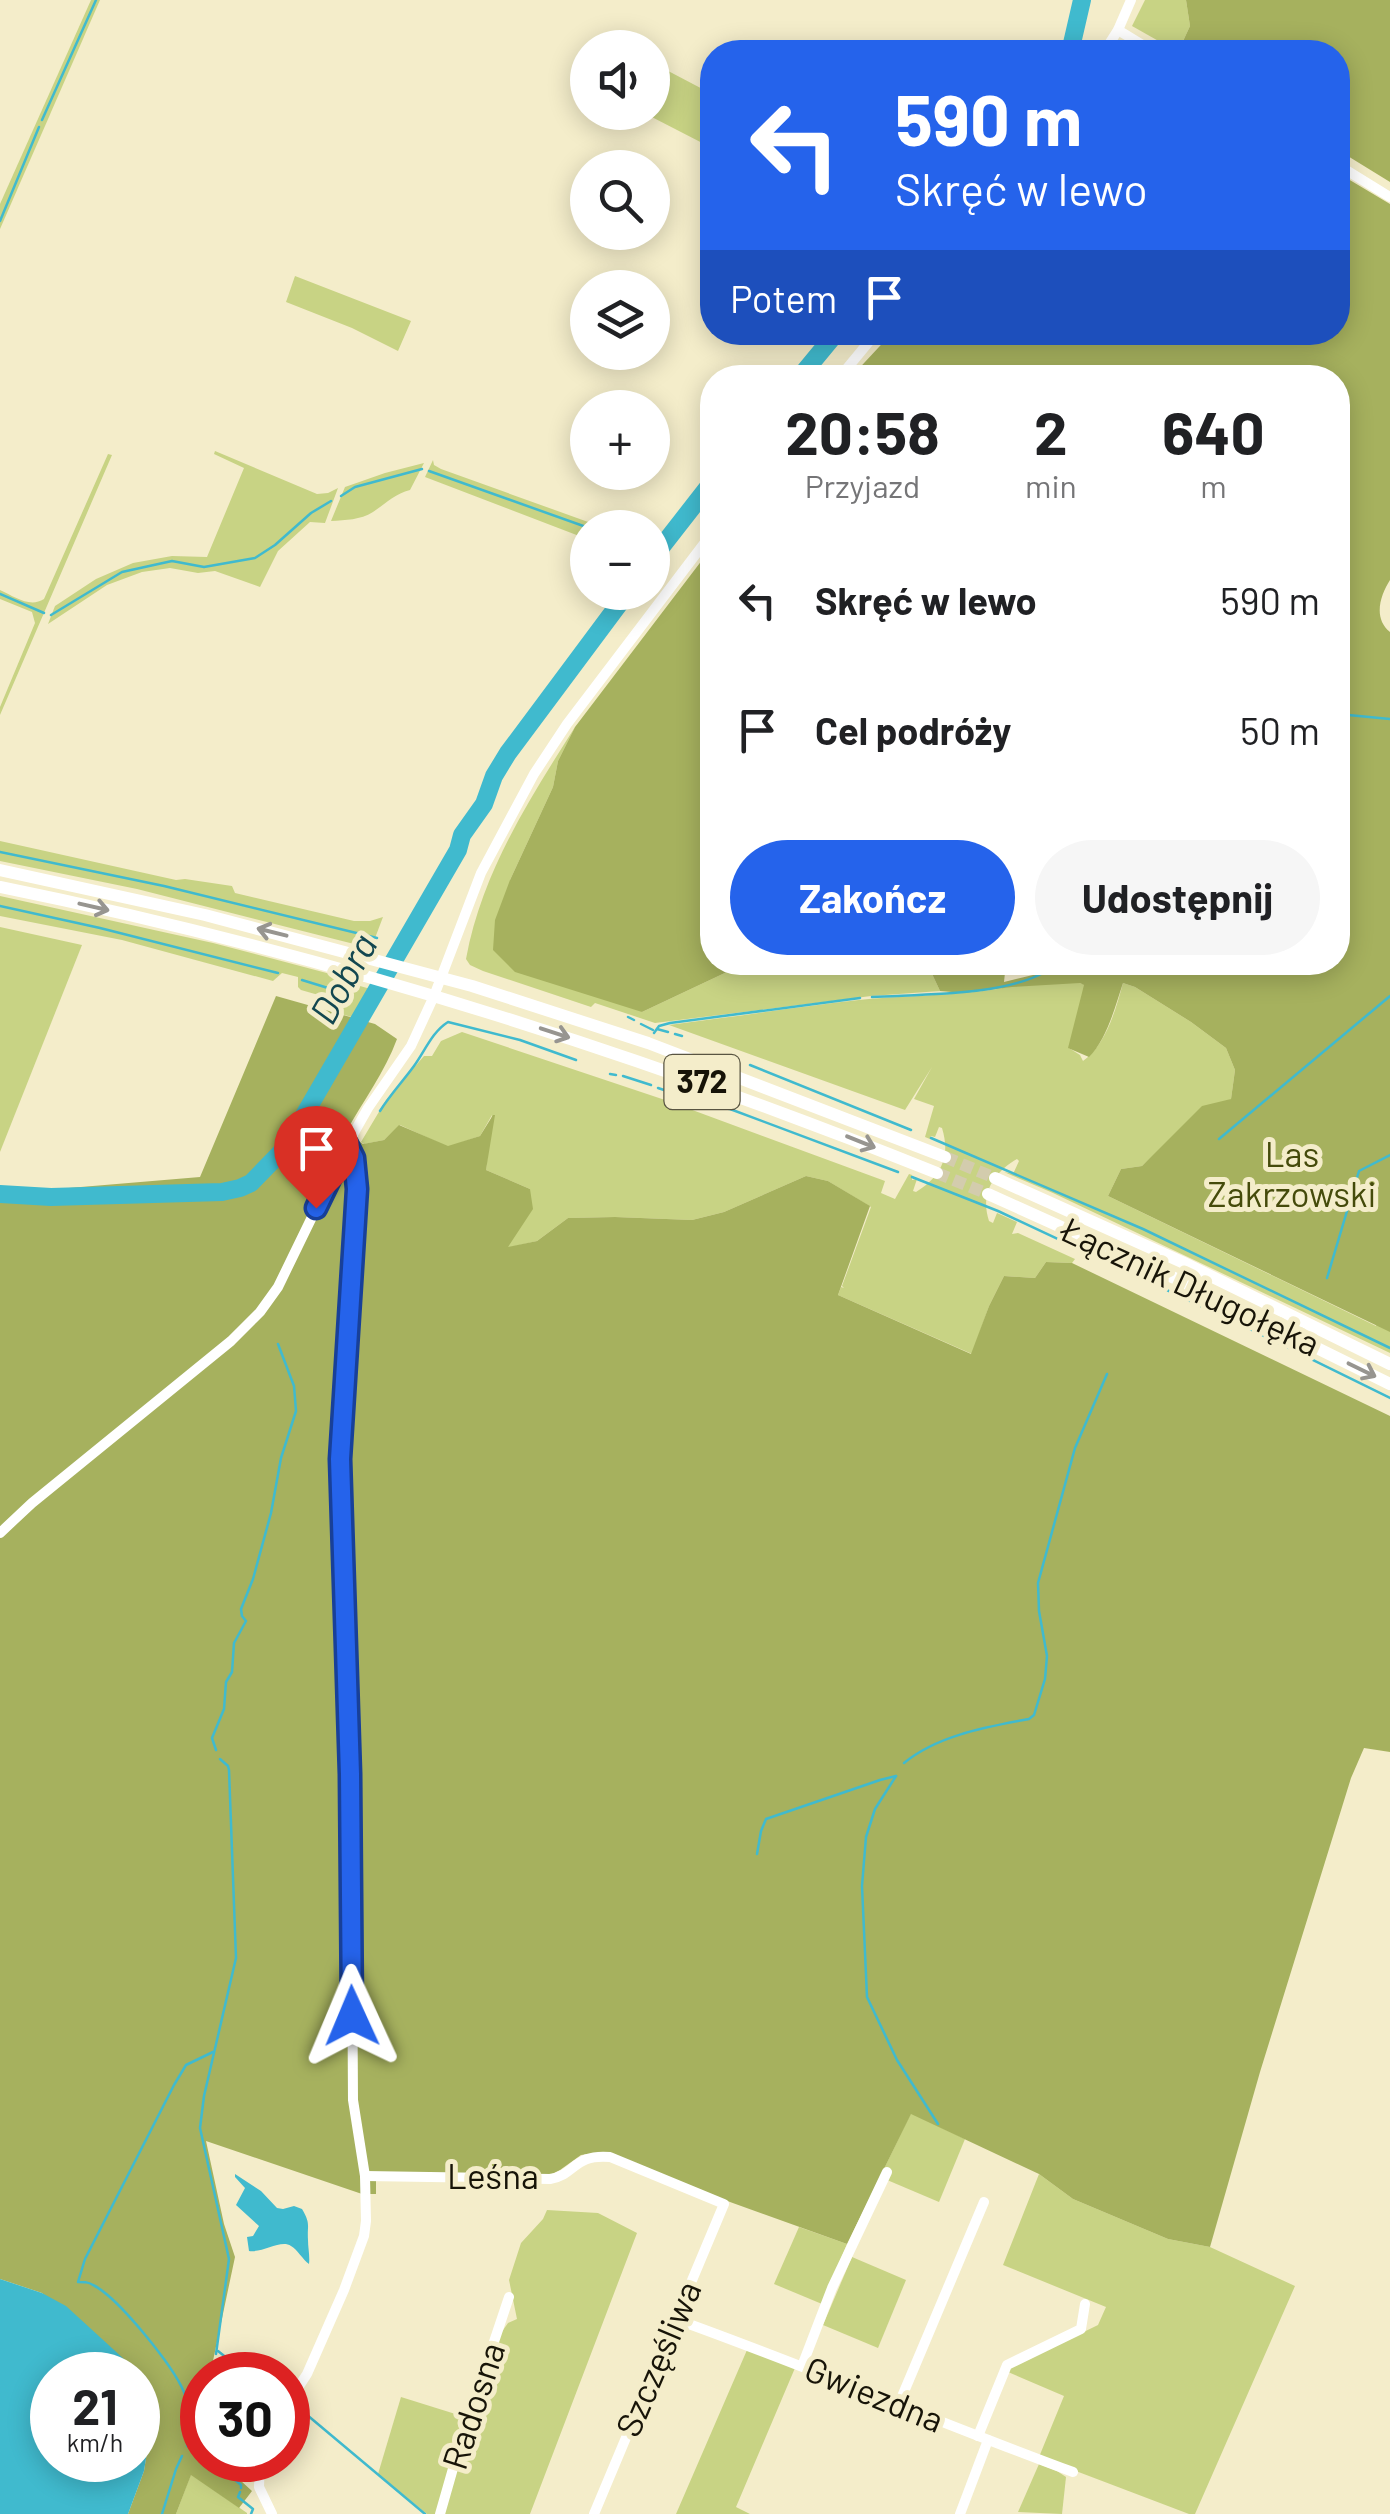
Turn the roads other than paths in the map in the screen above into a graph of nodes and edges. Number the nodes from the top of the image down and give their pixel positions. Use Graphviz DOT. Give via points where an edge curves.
graph roads {
  1 [pos="1131,0"];
  2 [pos="1118,30"];
  3 [pos="1112,40"];
  4 [pos="1134,40"];
  5 [pos="1350,172"];
  6 [pos="1390,197"];
  7 [pos="866,345"];
  8 [pos="849,365"];
  9 [pos="700,549"];
  10 [pos="0,870"];
  11 [pos="0,888"];
  12 [pos="440,978"];
  13 [pos="434,996"];
  14 [pos="347,1144"];
  15 [pos="944,1157"];
  16 [pos="937,1173"];
  17 [pos="996,1178"];
  18 [pos="988,1194"];
  19 [pos="1390,1364"];
  20 [pos="1390,1384"];
  21 [pos="0,1533"];
  22 [pos="887,2172"];
  23 [pos="365,2176"];
  24 [pos="984,2202"];
  25 [pos="724,2204"];
  26 [pos="508,2297"];
  27 [pos="1084,2304"];
  28 [pos="675,2320"];
  29 [pos="310,2365"];
  30 [pos="802,2366"];
  31 [pos="898,2406"];
  32 [pos="983,2438"];
  33 [pos="1074,2472"];
  34 [pos="259,2482"];
  35 [pos="272,2514"];
  36 [pos="440,2514"];
  37 [pos="594,2514"];
  38 [pos="960,2514"];
  1 -- 2 [label="street"];
  2 -- 3 [label="street"];
  2 -- 4 [label="street"];
  5 -- 6 [label="street"];
  7 -- 8 [label="street"];
  9 -- 12 [label="street" via="534,774 481,873"];
  12 -- 10 [label="main road, 372, one-way"];
  11 -- 13 [label="main road, 372, one-way"];
  12 -- 13 [label="street"];
  12 -- 15 [label="main road, 372" via="631,1038"];
  13 -- 14 [label="street" via="411,1046"];
  13 -- 16 [label="main road, 372, one-way" via="672,1072"];
  14 -- 21 [label="street" via="278,1287 248,1325"];
  14 -- 23 [label="street" via="357,1189 340,1459 353,2100"];
  17 -- 19 [label="main road, Łącznik Długołęka"];
  18 -- 20 [label="main road, Łącznik Długołęka, one-way"];
  22 -- 30 [label="street"];
  23 -- 25 [label="street, Leśna" via="550,2179 579,2161 610,2157"];
  23 -- 29 [label="street" via="360,2249"];
  24 -- 31 [label="street"];
  25 -- 28 [label="street, Szczęśliwa"];
  26 -- 36 [label="street, Radosna"];
  27 -- 32 [label="street" via="1081,2329 1007,2364"];
  28 -- 30 [label="street, Gwiezdna"];
  28 -- 37 [label="street, Szczęśliwa"];
  30 -- 31 [label="street, Gwiezdna"];
  31 -- 32 [label="street, Gwiezdna"];
  32 -- 33 [label="street, Gwiezdna"];
  32 -- 38 [label="street"];
  34 -- 35 [label="street"];
}
